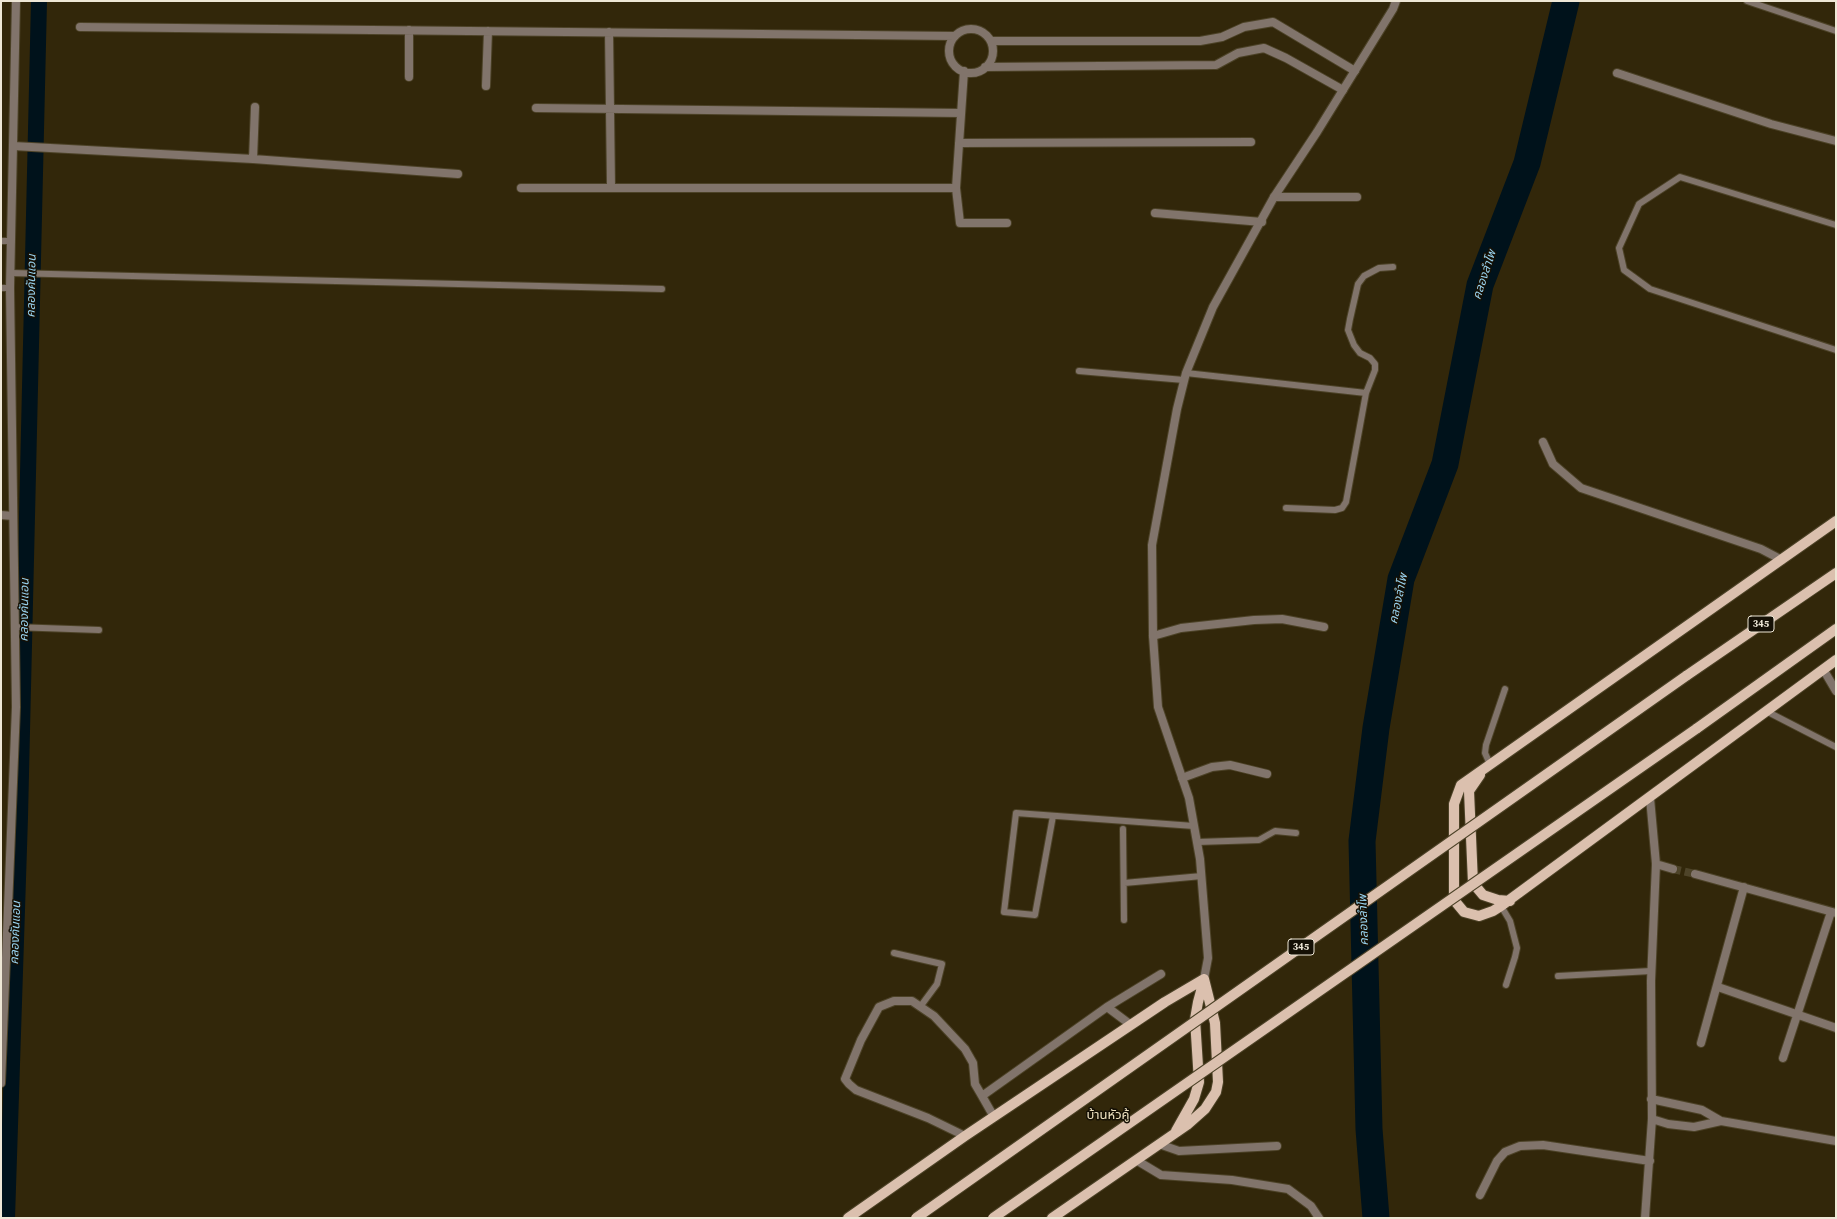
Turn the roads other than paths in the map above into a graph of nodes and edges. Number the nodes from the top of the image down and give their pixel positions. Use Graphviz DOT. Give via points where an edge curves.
graph roads {
  1 [pos="16,1"];
  2 [pos="1396,1"];
  3 [pos="1747,1"];
  4 [pos="80,27"];
  5 [pos="409,30"];
  6 [pos="488,31"];
  7 [pos="1836,31"];
  8 [pos="609,32"];
  9 [pos="955,36"];
  10 [pos="991,40"];
  11 [pos="985,67"];
  12 [pos="964,71"];
  13 [pos="1355,71"];
  14 [pos="1617,73"];
  15 [pos="409,77"];
  16 [pos="486,86"];
  17 [pos="1343,90"];
  18 [pos="255,107"];
  19 [pos="536,108"];
  20 [pos="610,109"];
  21 [pos="961,113"];
  22 [pos="1836,141"];
  23 [pos="1251,142"];
  24 [pos="959,144"];
  25 [pos="13,146"];
  26 [pos="253,159"];
  27 [pos="458,174"];
  28 [pos="521,188"];
  29 [pos="611,188"];
  30 [pos="956,188"];
  31 [pos="1357,197"];
  32 [pos="1274,198"];
  33 [pos="1155,213"];
  34 [pos="1262,222"];
  35 [pos="1007,223"];
  36 [pos="1836,225"];
  37 [pos="1,241"];
  38 [pos="10,241"];
  39 [pos="1393,267"];
  40 [pos="11,273"];
  41 [pos="1,288"];
  42 [pos="10,288"];
  43 [pos="662,289"];
  44 [pos="1836,350"];
  45 [pos="1079,371"];
  46 [pos="1185,376"];
  47 [pos="1366,393"];
  48 [pos="1543,442"];
  49 [pos="1286,508"];
  50 [pos="1,515"];
  51 [pos="13,516"];
  52 [pos="1836,521"];
  53 [pos="1782,560"];
  54 [pos="1836,573"];
  55 [pos="19,627"];
  56 [pos="1324,627"];
  57 [pos="1836,629"];
  58 [pos="99,630"];
  59 [pos="1153,636"];
  60 [pos="1836,660"];
  61 [pos="1823,669"];
  62 [pos="1505,689"];
  63 [pos="1836,691"];
  64 [pos="1766,711"];
  65 [pos="1836,747"];
  66 [pos="1487,767"];
  67 [pos="1267,774"];
  68 [pos="1182,778"];
  69 [pos="1650,798"];
  70 [pos="1053,816"];
  71 [pos="1194,826"];
  72 [pos="1123,829"];
  73 [pos="1296,834"];
  74 [pos="1197,842"];
  75 [pos="1656,864"];
  76 [pos="1673,869"];
  77 [pos="1695,874"];
  78 [pos="1202,876"];
  79 [pos="1124,883"];
  80 [pos="1744,887"];
  81 [pos="1506,904"];
  82 [pos="1834,913"];
  83 [pos="1124,920"];
  84 [pos="894,953"];
  85 [pos="1652,971"];
  86 [pos="1161,974"];
  87 [pos="1558,976"];
  88 [pos="1204,979"];
  89 [pos="1506,985"];
  90 [pos="1718,988"];
  91 [pos="1106,1006"];
  92 [pos="920,1007"];
  93 [pos="1797,1015"];
  94 [pos="1131,1025"];
  95 [pos="1836,1028"];
  96 [pos="1701,1043"];
  97 [pos="1783,1058"];
  98 [pos="1,1083"];
  99 [pos="982,1096"];
  100 [pos="1651,1099"];
  101 [pos="994,1117"];
  102 [pos="1652,1119"];
  103 [pos="1721,1121"];
  104 [pos="1175,1133"];
  105 [pos="965,1136"];
  106 [pos="1836,1141"];
  107 [pos="1159,1144"];
  108 [pos="1277,1146"];
  109 [pos="1136,1160"];
  110 [pos="1650,1161"];
  111 [pos="1480,1195"];
  112 [pos="848,1218"];
  113 [pos="916,1218"];
  114 [pos="993,1218"];
  115 [pos="1052,1218"];
  116 [pos="1319,1218"];
  117 [pos="1645,1218"];
  1 -- 25 [label="street"];
  2 -- 13 [label="street"];
  3 -- 7 [label="lane"];
  4 -- 5 [label="street"];
  5 -- 6 [label="street"];
  5 -- 15 [label="street"];
  6 -- 8 [label="street"];
  6 -- 16 [label="street"];
  8 -- 9 [label="street"];
  8 -- 20 [label="street"];
  9 -- 10 [label="street" via="961,31 974,29 987,35"];
  9 -- 12 [label="street" via="950,55 957,67"];
  10 -- 11 [label="street" via="993,55"];
  10 -- 13 [label="street" via="1200,41 1222,37 1244,27 1273,22"];
  11 -- 12 [label="street" via="979,71"];
  11 -- 17 [label="street" via="1216,65 1238,53 1264,48"];
  12 -- 21 [label="street"];
  13 -- 17 [label="street"];
  14 -- 22 [label="street" via="1771,124"];
  17 -- 32 [label="street"];
  18 -- 26 [label="street"];
  19 -- 20 [label="street"];
  20 -- 21 [label="street"];
  20 -- 29 [label="street"];
  21 -- 24 [label="street"];
  23 -- 24 [label="street"];
  24 -- 30 [label="street"];
  25 -- 26 [label="street"];
  25 -- 38 [label="street"];
  26 -- 27 [label="street"];
  28 -- 29 [label="street"];
  29 -- 30 [label="street"];
  30 -- 35 [label="street" via="960,223"];
  31 -- 32 [label="street"];
  32 -- 34 [label="street"];
  33 -- 34 [label="street"];
  34 -- 46 [label="street" via="1214,308"];
  36 -- 44 [label="lane" via="1680,177 1639,204 1620,248 1624,270 1650,289"];
  37 -- 38 [label="lane"];
  38 -- 40 [label="street"];
  39 -- 47 [label="lane" via="1379,268 1364,276 1358,284 1348,330 1360,353 1375,364"];
  40 -- 42 [label="street"];
  40 -- 43 [label="lane"];
  41 -- 42 [label="lane"];
  42 -- 51 [label="street"];
  45 -- 46 [label="lane"];
  46 -- 47 [label="lane"];
  46 -- 59 [label="street" via="1152,545"];
  47 -- 49 [label="lane" via="1346,502 1342,508"];
  48 -- 53 [label="street" via="1553,464 1581,488 1761,549"];
  50 -- 51 [label="street"];
  51 -- 55 [label="street"];
  52 -- 53 [label="main road"];
  53 -- 66 [label="main road"];
  54 -- 113 [label="main road, 345, bridge"];
  55 -- 58 [label="lane"];
  55 -- 98 [label="street"];
  56 -- 59 [label="street" via="1282,619 1254,620 1181,628"];
  57 -- 114 [label="main road, bridge"];
  59 -- 68 [label="street" via="1158,707"];
  60 -- 61 [label="main road"];
  61 -- 63 [label="street"];
  61 -- 64 [label="main road"];
  62 -- 66 [label="lane" via="1486,745"];
  64 -- 65 [label="lane"];
  64 -- 69 [label="main road"];
  66 -- 81 [label="main road" via="1469,790 1473,884 1483,895"];
  66 -- 81 [label="main road" via="1461,786 1454,804 1454,900 1464,912 1479,916"];
  67 -- 68 [label="street" via="1230,765 1212,767"];
  68 -- 71 [label="street"];
  69 -- 75 [label="street"];
  69 -- 81 [label="main road"];
  70 -- 70 [label="lane" via="1016,813 1004,912 1035,915"];
  70 -- 71 [label="lane"];
  71 -- 74 [label="street"];
  72 -- 79 [label="lane"];
  73 -- 74 [label="lane" via="1275,832 1258,840"];
  74 -- 78 [label="street"];
  75 -- 76 [label="street"];
  75 -- 85 [label="street"];
  77 -- 80 [label="street"];
  78 -- 79 [label="lane"];
  78 -- 88 [label="street" via="1208,958"];
  79 -- 83 [label="lane"];
  80 -- 82 [label="street"];
  80 -- 90 [label="street"];
  81 -- 89 [label="lane" via="1517,948"];
  82 -- 93 [label="street"];
  84 -- 92 [label="lane" via="942,964 937,984"];
  85 -- 87 [label="lane"];
  85 -- 100 [label="street"];
  86 -- 91 [label="street"];
  88 -- 94 [label="main road"];
  88 -- 104 [label="main road" via="1195,1019 1199,1082 1194,1099"];
  88 -- 104 [label="main road" via="1215,1023 1218,1082 1216,1092 1205,1109"];
  90 -- 93 [label="street"];
  90 -- 96 [label="street"];
  91 -- 94 [label="street"];
  91 -- 99 [label="street"];
  92 -- 99 [label="street" via="934,1016 965,1049 973,1063 975,1084"];
  92 -- 105 [label="street" via="912,1001 894,1001 879,1007 845,1079 856,1090 928,1118"];
  93 -- 95 [label="street"];
  93 -- 97 [label="street"];
  94 -- 101 [label="main road"];
  99 -- 101 [label="street"];
  100 -- 102 [label="street"];
  100 -- 103 [label="street" via="1702,1110"];
  101 -- 105 [label="main road"];
  102 -- 103 [label="street" via="1694,1127"];
  102 -- 110 [label="street"];
  103 -- 106 [label="street"];
  104 -- 107 [label="main road"];
  105 -- 112 [label="main road"];
  107 -- 108 [label="street" via="1179,1151"];
  107 -- 109 [label="main road"];
  109 -- 115 [label="main road"];
  109 -- 116 [label="street" via="1161,1175 1232,1180 1288,1189 1311,1206"];
  110 -- 111 [label="street" via="1543,1145 1520,1146 1505,1152 1497,1161"];
  110 -- 117 [label="street"];
}
